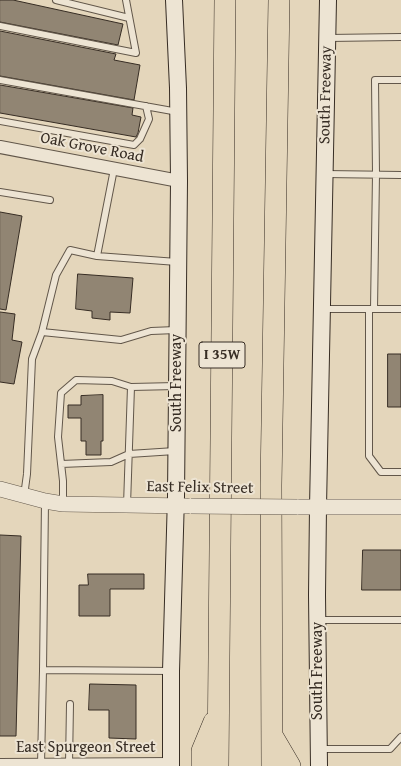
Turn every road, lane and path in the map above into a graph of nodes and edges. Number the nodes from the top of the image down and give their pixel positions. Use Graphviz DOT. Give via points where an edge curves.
graph roads {
  1 [pos="56,0"];
  2 [pos="126,0"];
  3 [pos="174,0"];
  4 [pos="225,0"];
  5 [pos="279,0"];
  6 [pos="328,0"];
  7 [pos="129,18"];
  8 [pos="0,26"];
  9 [pos="401,37"];
  10 [pos="327,38"];
  11 [pos="0,80"];
  12 [pos="401,80"];
  13 [pos="146,106"];
  14 [pos="178,112"];
  15 [pos="0,121"];
  16 [pos="0,147"];
  17 [pos="114,169"];
  18 [pos="324,174"];
  19 [pos="376,174"];
  20 [pos="401,175"];
  21 [pos="179,181"];
  22 [pos="0,192"];
  23 [pos="50,200"];
  24 [pos="97,256"];
  25 [pos="178,262"];
  26 [pos="322,309"];
  27 [pos="372,309"];
  28 [pos="401,310"];
  29 [pos="178,330"];
  30 [pos="42,332"];
  31 [pos="177,386"];
  32 [pos="131,387"];
  33 [pos="177,451"];
  34 [pos="129,454"];
  35 [pos="61,464"];
  36 [pos="401,472"];
  37 [pos="0,489"];
  38 [pos="24,496"];
  39 [pos="45,501"];
  40 [pos="63,504"];
  41 [pos="127,505"];
  42 [pos="183,506"];
  43 [pos="318,507"];
  44 [pos="401,507"];
  45 [pos="317,620"];
  46 [pos="401,620"];
  47 [pos="43,670"];
  48 [pos="171,671"];
  49 [pos="70,704"];
  50 [pos="218,710"];
  51 [pos="272,736"];
  52 [pos="401,737"];
  53 [pos="318,749"];
  54 [pos="41,764"];
  55 [pos="69,764"];
  56 [pos="0,765"];
  57 [pos="171,765"];
  58 [pos="202,766"];
  59 [pos="218,766"];
  60 [pos="272,766"];
  61 [pos="290,766"];
  62 [pos="319,766"];
  1 -- 7 [label="lane"];
  2 -- 7 [label="lane"];
  3 -- 14 [label="main road, South Freeway"];
  4 -- 50 [label="highway, I 35W"];
  5 -- 51 [label="highway" via="271,484"];
  6 -- 10 [label="main road, South Freeway"];
  7 -- 8 [label="lane" via="136,53"];
  9 -- 10 [label="lane"];
  10 -- 18 [label="main road, South Freeway"];
  11 -- 13 [label="lane"];
  12 -- 19 [label="lane" via="375,80"];
  13 -- 14 [label="lane"];
  13 -- 15 [label="lane" via="149,119 140,139 134,145"];
  14 -- 21 [label="main road, South Freeway"];
  16 -- 17 [label="street, Oak Grove Road"];
  17 -- 21 [label="street, Oak Grove Road"];
  17 -- 24 [label="lane"];
  18 -- 19 [label="lane"];
  18 -- 26 [label="main road, South Freeway"];
  19 -- 20 [label="lane"];
  19 -- 27 [label="lane"];
  21 -- 25 [label="main road, South Freeway"];
  22 -- 23 [label="lane"];
  24 -- 25 [label="lane"];
  24 -- 30 [label="lane" via="70,250 56,275"];
  25 -- 29 [label="main road, South Freeway"];
  26 -- 27 [label="lane"];
  26 -- 43 [label="main road, South Freeway"];
  27 -- 28 [label="lane"];
  27 -- 36 [label="lane" via="369,456 381,472"];
  29 -- 30 [label="lane" via="151,331 122,340"];
  29 -- 31 [label="main road, South Freeway"];
  30 -- 38 [label="lane" via="32,359 28,474"];
  31 -- 32 [label="lane"];
  31 -- 33 [label="main road, South Freeway"];
  32 -- 34 [label="lane"];
  32 -- 35 [label="lane" via="112,381 76,380 61,393 58,437"];
  33 -- 34 [label="lane"];
  33 -- 42 [label="main road, South Freeway"];
  34 -- 35 [label="lane" via="111,462"];
  34 -- 41 [label="lane"];
  35 -- 40 [label="lane"];
  37 -- 38 [label="street, East Felix Street"];
  38 -- 39 [label="street, East Felix Street"];
  39 -- 40 [label="street, East Felix Street"];
  39 -- 47 [label="lane"];
  40 -- 41 [label="street, East Felix Street"];
  41 -- 42 [label="street, East Felix Street"];
  42 -- 43 [label="street, East Felix Street, bridge"];
  42 -- 48 [label="main road, South Freeway"];
  43 -- 44 [label="street, East Felix Street"];
  43 -- 45 [label="main road, South Freeway"];
  45 -- 46 [label="lane"];
  45 -- 53 [label="main road, South Freeway"];
  47 -- 48 [label="lane"];
  47 -- 54 [label="lane"];
  48 -- 57 [label="main road, South Freeway"];
  49 -- 55 [label="lane"];
  50 -- 58 [label="highway" via="202,751"];
  50 -- 59 [label="highway, I 35W"];
  51 -- 60 [label="highway"];
  51 -- 61 [label="highway"];
  52 -- 53 [label="lane" via="390,749"];
  53 -- 62 [label="main road, South Freeway"];
  54 -- 55 [label="street, East Spurgeon Street"];
  54 -- 56 [label="street, East Spurgeon Street"];
  55 -- 57 [label="street, East Spurgeon Street"];
}
